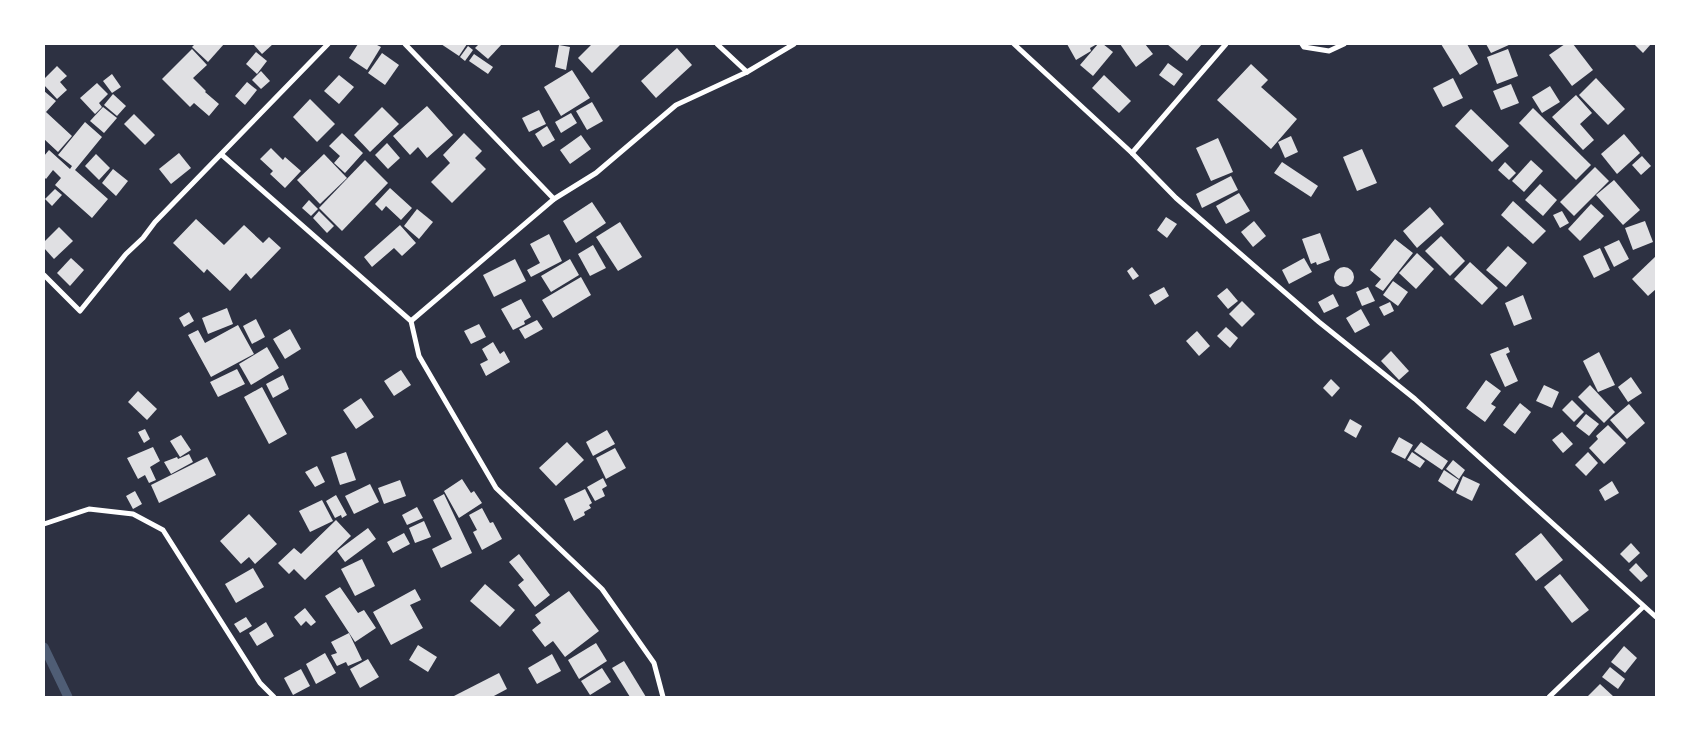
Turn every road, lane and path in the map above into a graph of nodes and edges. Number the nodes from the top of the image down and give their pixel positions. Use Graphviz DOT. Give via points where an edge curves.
graph roads {
  1 [pos="328,44"];
  2 [pos="406,44"];
  3 [pos="717,44"];
  4 [pos="794,44"];
  5 [pos="1014,44"];
  6 [pos="1226,44"];
  7 [pos="1302,44"];
  8 [pos="1344,44"];
  9 [pos="747,72"];
  10 [pos="1132,153"];
  11 [pos="222,154"];
  12 [pos="554,199"];
  13 [pos="44,275"];
  14 [pos="411,321"];
  15 [pos="44,524"];
  16 [pos="1643,607"];
  17 [pos="1656,617"];
  18 [pos="274,697"];
  19 [pos="663,697"];
  20 [pos="1550,697"];
  1 -- 11 [label="street"];
  2 -- 12 [label="street"];
  3 -- 9 [label="street"];
  4 -- 9 [label="street"];
  5 -- 10 [label="street"];
  6 -- 10 [label="street"];
  7 -- 8 [label="street" via="1329,51"];
  9 -- 12 [label="street" via="676,105 596,173"];
  10 -- 16 [label="street" via="1176,198 1415,399"];
  11 -- 13 [label="street" via="126,254 80,311"];
  11 -- 14 [label="street"];
  12 -- 14 [label="street"];
  14 -- 19 [label="street" via="419,356 496,488 602,589 654,663"];
  15 -- 18 [label="street" via="89,509 133,514 163,530 260,683"];
  16 -- 17 [label="street"];
  16 -- 20 [label="street"];
}
